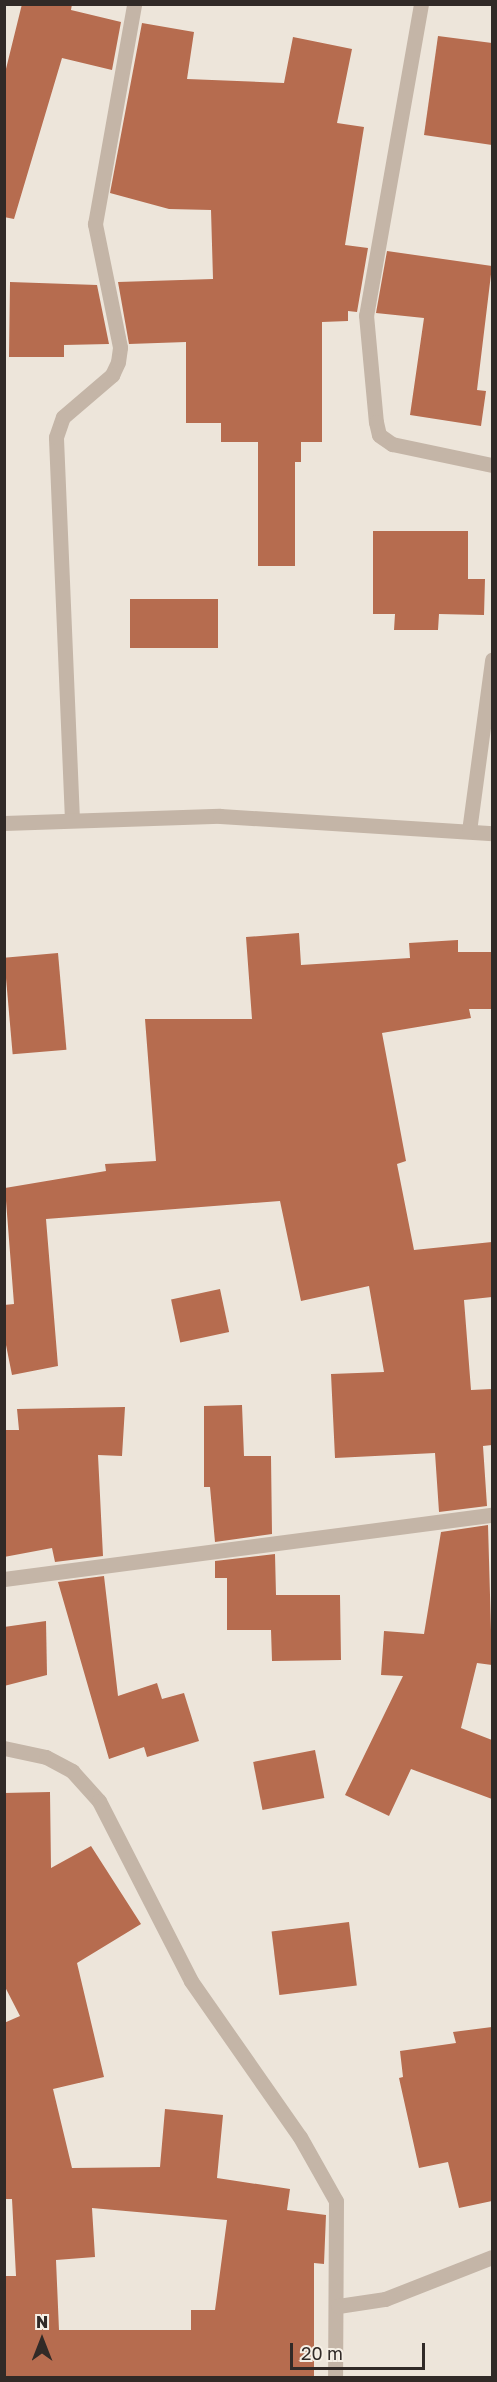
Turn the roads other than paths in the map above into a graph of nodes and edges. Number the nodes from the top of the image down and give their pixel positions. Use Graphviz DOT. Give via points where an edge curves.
graph roads {
  1 [pos="135,4"];
  2 [pos="421,4"];
  3 [pos="492,465"];
  4 [pos="492,660"];
  5 [pos="72,820"];
  6 [pos="4,823"];
  7 [pos="469,831"];
  8 [pos="492,833"];
  9 [pos="492,1515"];
  10 [pos="4,1580"];
  11 [pos="4,1748"];
  12 [pos="492,2257"];
  13 [pos="338,2306"];
  14 [pos="335,2378"];
  1 -- 5 [label="street" via="95,224 120,347 118,362 112,375 63,417 56,437"];
  2 -- 3 [label="street" via="366,315 376,422 379,435 392,444"];
  4 -- 7 [label="street"];
  5 -- 6 [label="street"];
  5 -- 7 [label="street" via="220,816"];
  7 -- 8 [label="street"];
  9 -- 10 [label="street"];
  11 -- 13 [label="street" via="46,1757 72,1771 99,1801 191,1981 300,2137 336,2201"];
  12 -- 13 [label="street" via="385,2299"];
  13 -- 14 [label="street"];
}
